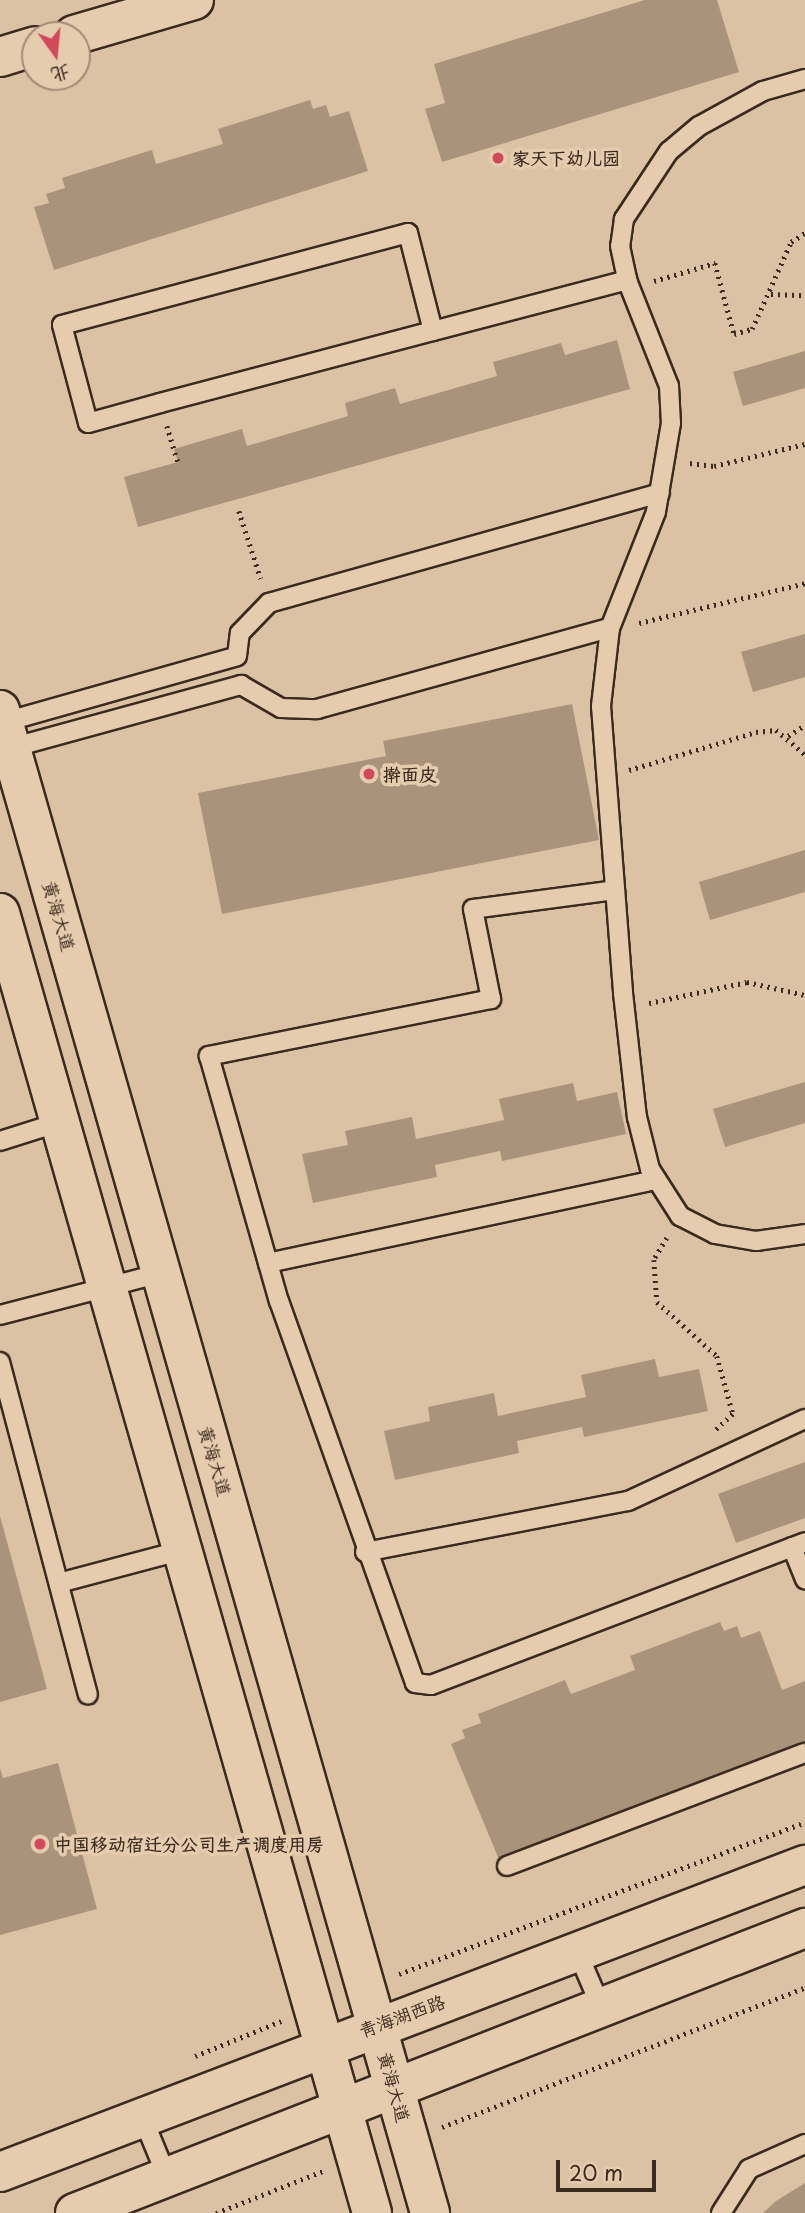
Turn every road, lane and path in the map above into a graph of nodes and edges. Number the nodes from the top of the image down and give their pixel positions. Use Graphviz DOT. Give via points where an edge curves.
graph roads {
  1 [pos="194,0"];
  2 [pos="91,30"];
  3 [pos="21,50"];
  4 [pos="0,57"];
  5 [pos="805,79"];
  6 [pos="805,233"];
  7 [pos="629,284"];
  8 [pos="771,294"];
  9 [pos="805,295"];
  10 [pos="433,331"];
  11 [pos="160,403"];
  12 [pos="805,444"];
  13 [pos="665,461"];
  14 [pos="178,462"];
  15 [pos="660,493"];
  16 [pos="239,510"];
  17 [pos="805,583"];
  18 [pos="269,603"];
  19 [pos="610,628"];
  20 [pos="805,725"];
  21 [pos="3,731"];
  22 [pos="788,736"];
  23 [pos="805,754"];
  24 [pos="606,777"];
  25 [pos="615,890"];
  26 [pos="0,912"];
  27 [pos="805,995"];
  28 [pos="625,1010"];
  29 [pos="60,1122"];
  30 [pos="0,1141"];
  31 [pos="656,1180"];
  32 [pos="680,1216"];
  33 [pos="805,1234"];
  34 [pos="268,1264"];
  35 [pos="161,1273"];
  36 [pos="107,1287"];
  37 [pos="0,1315"];
  38 [pos="0,1362"];
  39 [pos="805,1419"];
  40 [pos="707,1468"];
  41 [pos="799,1544"];
  42 [pos="183,1550"];
  43 [pos="365,1552"];
  44 [pos="805,1579"];
  45 [pos="59,1583"];
  46 [pos="88,1695"];
  47 [pos="805,1753"];
  48 [pos="805,1865"];
  49 [pos="507,1866"];
  50 [pos="805,1928"];
  51 [pos="578,1951"];
  52 [pos="805,1989"];
  53 [pos="601,2007"];
  54 [pos="376,2026"];
  55 [pos="325,2045"];
  56 [pos="395,2087"];
  57 [pos="343,2107"];
  58 [pos="142,2116"];
  59 [pos="409,2138"];
  60 [pos="805,2144"];
  61 [pos="357,2158"];
  62 [pos="0,2172"];
  63 [pos="167,2177"];
  64 [pos="75,2213"];
  65 [pos="216,2213"];
  66 [pos="372,2213"];
  67 [pos="430,2213"];
  68 [pos="721,2213"];
  1 -- 2 [label="street"];
  3 -- 4 [label="street"];
  5 -- 7 [label="lane" via="729,107 668,151 624,219 620,246"];
  6 -- 8 [label="path" via="791,242"];
  7 -- 8 [label="path" via="715,263 734,334 752,329"];
  7 -- 10 [label="lane"];
  7 -- 13 [label="lane" via="669,386"];
  8 -- 9 [label="path"];
  10 -- 11 [label="lane"];
  10 -- 11 [label="lane" via="408,233 62,325 88,423"];
  11 -- 14 [label="path"];
  12 -- 13 [label="path" via="714,466"];
  13 -- 15 [label="lane"];
  15 -- 18 [label="lane"];
  15 -- 19 [label="lane"];
  16 -- 18 [label="path"];
  17 -- 19 [label="path"];
  18 -- 21 [label="lane" via="240,633 237,656"];
  19 -- 21 [label="lane" via="317,709 281,708 241,685"];
  19 -- 24 [label="lane" via="601,706"];
  20 -- 22 [label="path"];
  21 -- 35 [label="street, 黄海大道"];
  22 -- 23 [label="path"];
  22 -- 24 [label="path" via="756,732"];
  24 -- 25 [label="lane"];
  25 -- 28 [label="lane"];
  25 -- 34 [label="lane" via="473,909 491,999 209,1056"];
  26 -- 29 [label="street"];
  27 -- 28 [label="path" via="747,982"];
  28 -- 31 [label="lane" via="637,1117"];
  29 -- 30 [label="lane"];
  29 -- 36 [label="street"];
  31 -- 32 [label="lane"];
  31 -- 34 [label="lane"];
  32 -- 33 [label="lane" via="715,1234 756,1241"];
  32 -- 40 [label="path" via="654,1260 657,1302 717,1356 733,1414 714,1432"];
  34 -- 43 [label="lane"];
  35 -- 36 [label="lane"];
  35 -- 54 [label="street, 黄海大道"];
  36 -- 37 [label="lane"];
  36 -- 42 [label="street"];
  38 -- 45 [label="lane"];
  39 -- 40 [label="lane"];
  40 -- 43 [label="lane" via="615,1504"];
  41 -- 43 [label="lane" via="431,1685 415,1683 405,1666"];
  41 -- 44 [label="lane"];
  42 -- 45 [label="lane"];
  42 -- 55 [label="street"];
  45 -- 46 [label="lane"];
  47 -- 49 [label="lane"];
  48 -- 51 [label="street, 青海湖西路"];
  50 -- 53 [label="street"];
  51 -- 53 [label="lane"];
  51 -- 54 [label="street, 青海湖西路"];
  52 -- 59 [label="path"];
  53 -- 56 [label="street"];
  54 -- 55 [label="street, 青海湖西路"];
  54 -- 56 [label="street, 黄海大道"];
  55 -- 57 [label="street"];
  55 -- 58 [label="street, 青海湖西路"];
  56 -- 57 [label="street"];
  56 -- 59 [label="street, 黄海大道"];
  57 -- 61 [label="street"];
  57 -- 63 [label="street"];
  58 -- 62 [label="street, 青海湖西路"];
  58 -- 63 [label="lane"];
  59 -- 67 [label="street, 黄海大道"];
  60 -- 68 [label="lane" via="749,2168"];
  61 -- 65 [label="path"];
  61 -- 66 [label="street"];
  63 -- 64 [label="street"];
}
